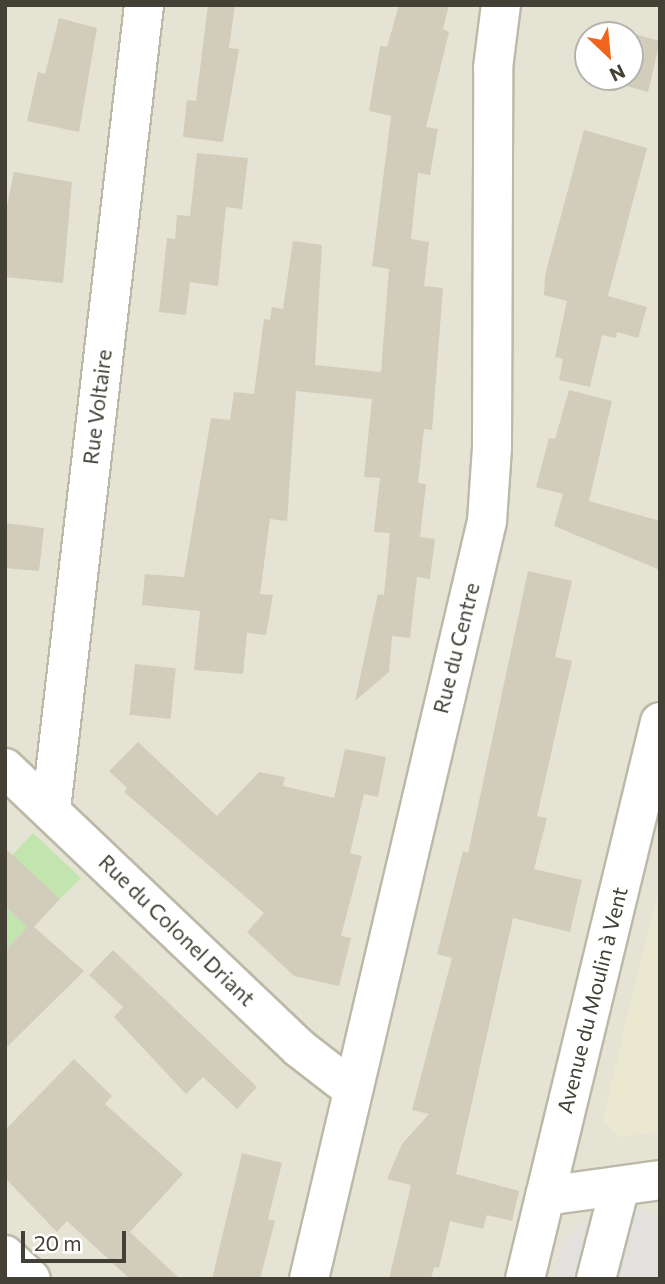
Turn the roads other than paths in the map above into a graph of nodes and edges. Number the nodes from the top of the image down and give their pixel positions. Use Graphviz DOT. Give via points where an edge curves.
graph roads {
  1 [pos="144,5"];
  2 [pos="501,5"];
  3 [pos="660,722"];
  4 [pos="5,768"];
  5 [pos="51,809"];
  6 [pos="352,1089"];
  7 [pos="660,1180"];
  8 [pos="620,1186"];
  9 [pos="545,1196"];
  10 [pos="5,1255"];
  11 [pos="31,1279"];
  12 [pos="309,1279"];
  13 [pos="525,1279"];
  14 [pos="596,1279"];
  1 -- 5 [label="street, Rue Voltaire"];
  2 -- 6 [label="street, Rue du Centre" via="493,68 492,447 487,521"];
  3 -- 9 [label="street, Avenue du Moulin à Vent"];
  4 -- 5 [label="street, Rue du Colonel Driant"];
  5 -- 6 [label="street, Rue du Colonel Driant" via="299,1048"];
  6 -- 12 [label="street, Rue du Centre"];
  7 -- 8 [label="street"];
  8 -- 9 [label="street"];
  8 -- 14 [label="street"];
  9 -- 13 [label="street, Avenue du Moulin à Vent"];
  10 -- 11 [label="street"];
}
